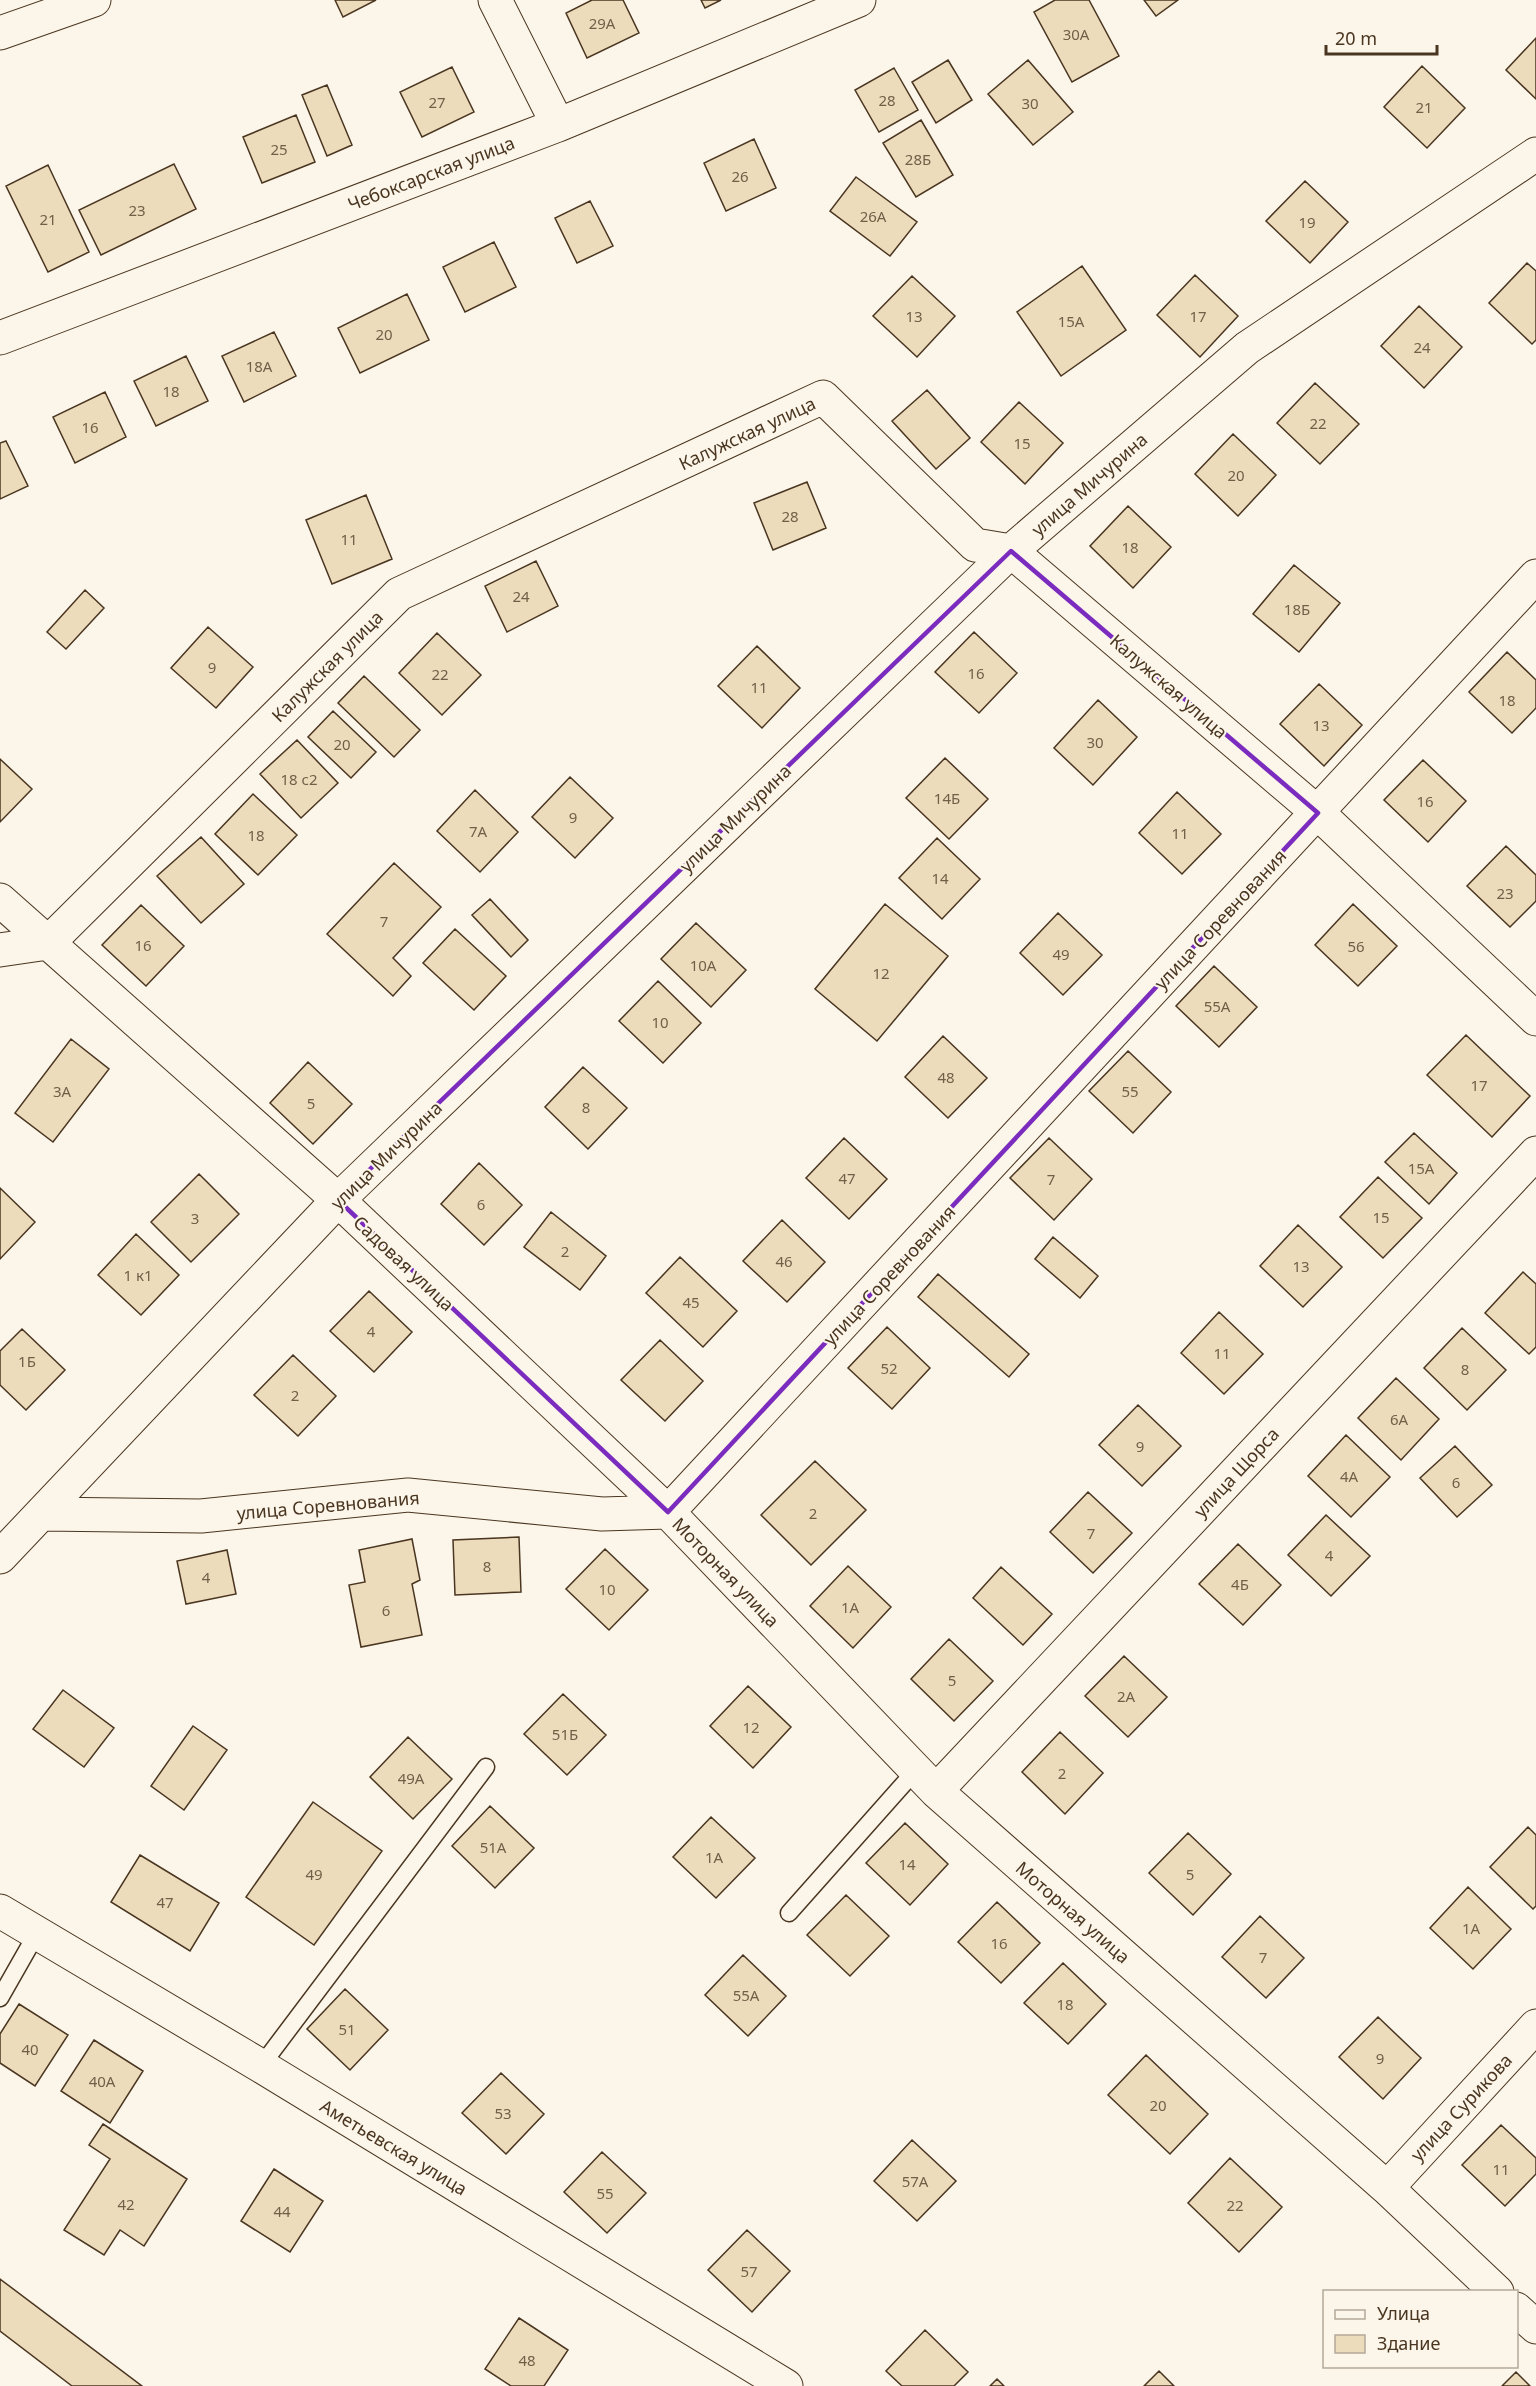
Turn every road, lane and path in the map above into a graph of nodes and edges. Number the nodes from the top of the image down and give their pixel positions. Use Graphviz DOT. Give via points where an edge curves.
graph roads {
  1 [pos="94,0"];
  2 [pos="495,0"];
  3 [pos="859,0"];
  4 [pos="0,33"];
  5 [pos="558,125"];
  6 [pos="1536,154"];
  7 [pos="0,338"];
  8 [pos="1011,551"];
  9 [pos="1536,576"];
  10 [pos="1318,813"];
  11 [pos="0,900"];
  12 [pos="48,943"];
  13 [pos="0,950"];
  14 [pos="1536,1019"];
  15 [pos="1536,1153"];
  16 [pos="339,1200"];
  17 [pos="668,1512"];
  18 [pos="42,1514"];
  19 [pos="0,1557"];
  20 [pos="486,1767"];
  21 [pos="926,1781"];
  22 [pos="0,1911"];
  23 [pos="789,1913"];
  24 [pos="37,1933"];
  25 [pos="0,1998"];
  26 [pos="1536,2026"];
  27 [pos="261,2066"];
  28 [pos="1387,2188"];
  29 [pos="1495,2290"];
  30 [pos="1518,2311"];
  31 [pos="1536,2327"];
  32 [pos="786,2386"];
  1 -- 4 [label="street"];
  2 -- 5 [label="street"];
  3 -- 5 [label="street, Чебоксарская улица"];
  5 -- 7 [label="street, Чебоксарская улица"];
  6 -- 8 [label="street, улица Мичурина" via="1247,348"];
  8 -- 10 [label="street, Калужская улица"];
  8 -- 12 [label="street, Калужская улица" via="975,545 823,397 399,594"];
  8 -- 16 [label="street, улица Мичурина"];
  9 -- 10 [label="street, улица Соревнования"];
  10 -- 14 [label="street, Калужская улица"];
  10 -- 17 [label="street, улица Соревнования"];
  11 -- 12 [label="street, Садовая улица"];
  12 -- 13 [label="street"];
  12 -- 16 [label="street, Садовая улица"];
  15 -- 21 [label="street, улица Щорса"];
  16 -- 17 [label="street, Садовая улица"];
  16 -- 18 [label="street, улица Мичурина"];
  17 -- 18 [label="street, улица Соревнования" via="602,1514 408,1495 201,1516"];
  17 -- 21 [label="street, Моторная улица"];
  18 -- 19 [label="street, улица Мичурина"];
  20 -- 27 [label="lane"];
  21 -- 23 [label="lane"];
  21 -- 28 [label="street, Моторная улица"];
  22 -- 24 [label="street, Аметьевская улица"];
  24 -- 25 [label="lane"];
  24 -- 27 [label="street, Аметьевская улица"];
  26 -- 28 [label="street, улица Сурикова"];
  27 -- 32 [label="street, Аметьевская улица"];
  28 -- 29 [label="street, Моторная улица"];
  30 -- 31 [label="street"];
}
